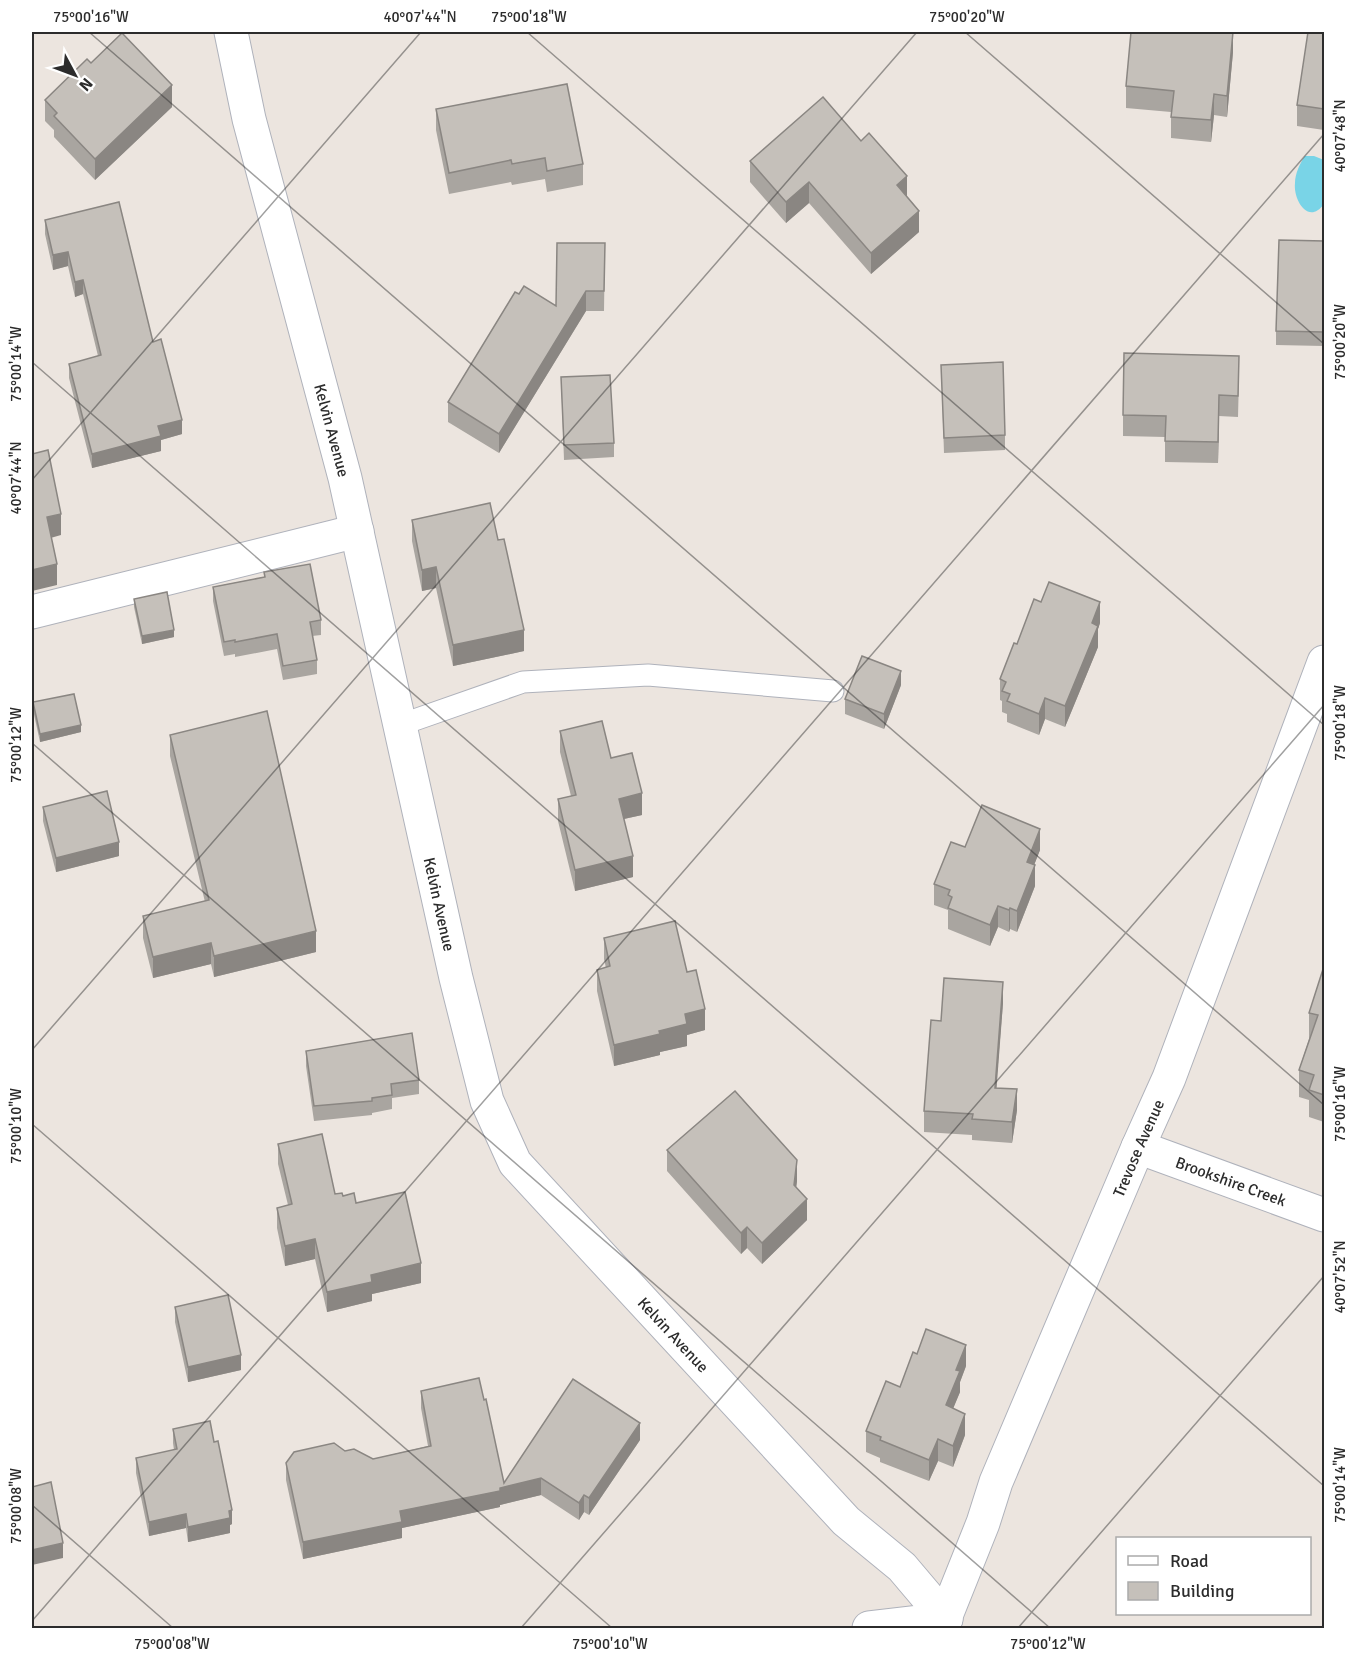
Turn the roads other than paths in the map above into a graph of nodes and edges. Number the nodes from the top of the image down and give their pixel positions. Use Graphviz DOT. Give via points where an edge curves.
graph roads {
  1 [pos="231,32"];
  2 [pos="357,531"];
  3 [pos="32,612"];
  4 [pos="1321,682"];
  5 [pos="833,691"];
  6 [pos="400,725"];
  7 [pos="1138,1147"];
  8 [pos="1324,1215"];
  9 [pos="944,1624"];
  10 [pos="869,1629"];
  1 -- 2 [label="street, Kelvin Avenue" via="249,119"];
  2 -- 3 [label="street"];
  2 -- 6 [label="street, Kelvin Avenue"];
  4 -- 7 [label="street, Trevose Avenue" via="1169,1078"];
  5 -- 6 [label="lane" via="648,675 523,682"];
  6 -- 9 [label="street, Kelvin Avenue" via="487,1101 515,1163 846,1521 902,1566"];
  7 -- 8 [label="street, Brookshire Creek"];
  7 -- 9 [label="street, Trevose Avenue" via="996,1482"];
  9 -- 10 [label="street"];
}
